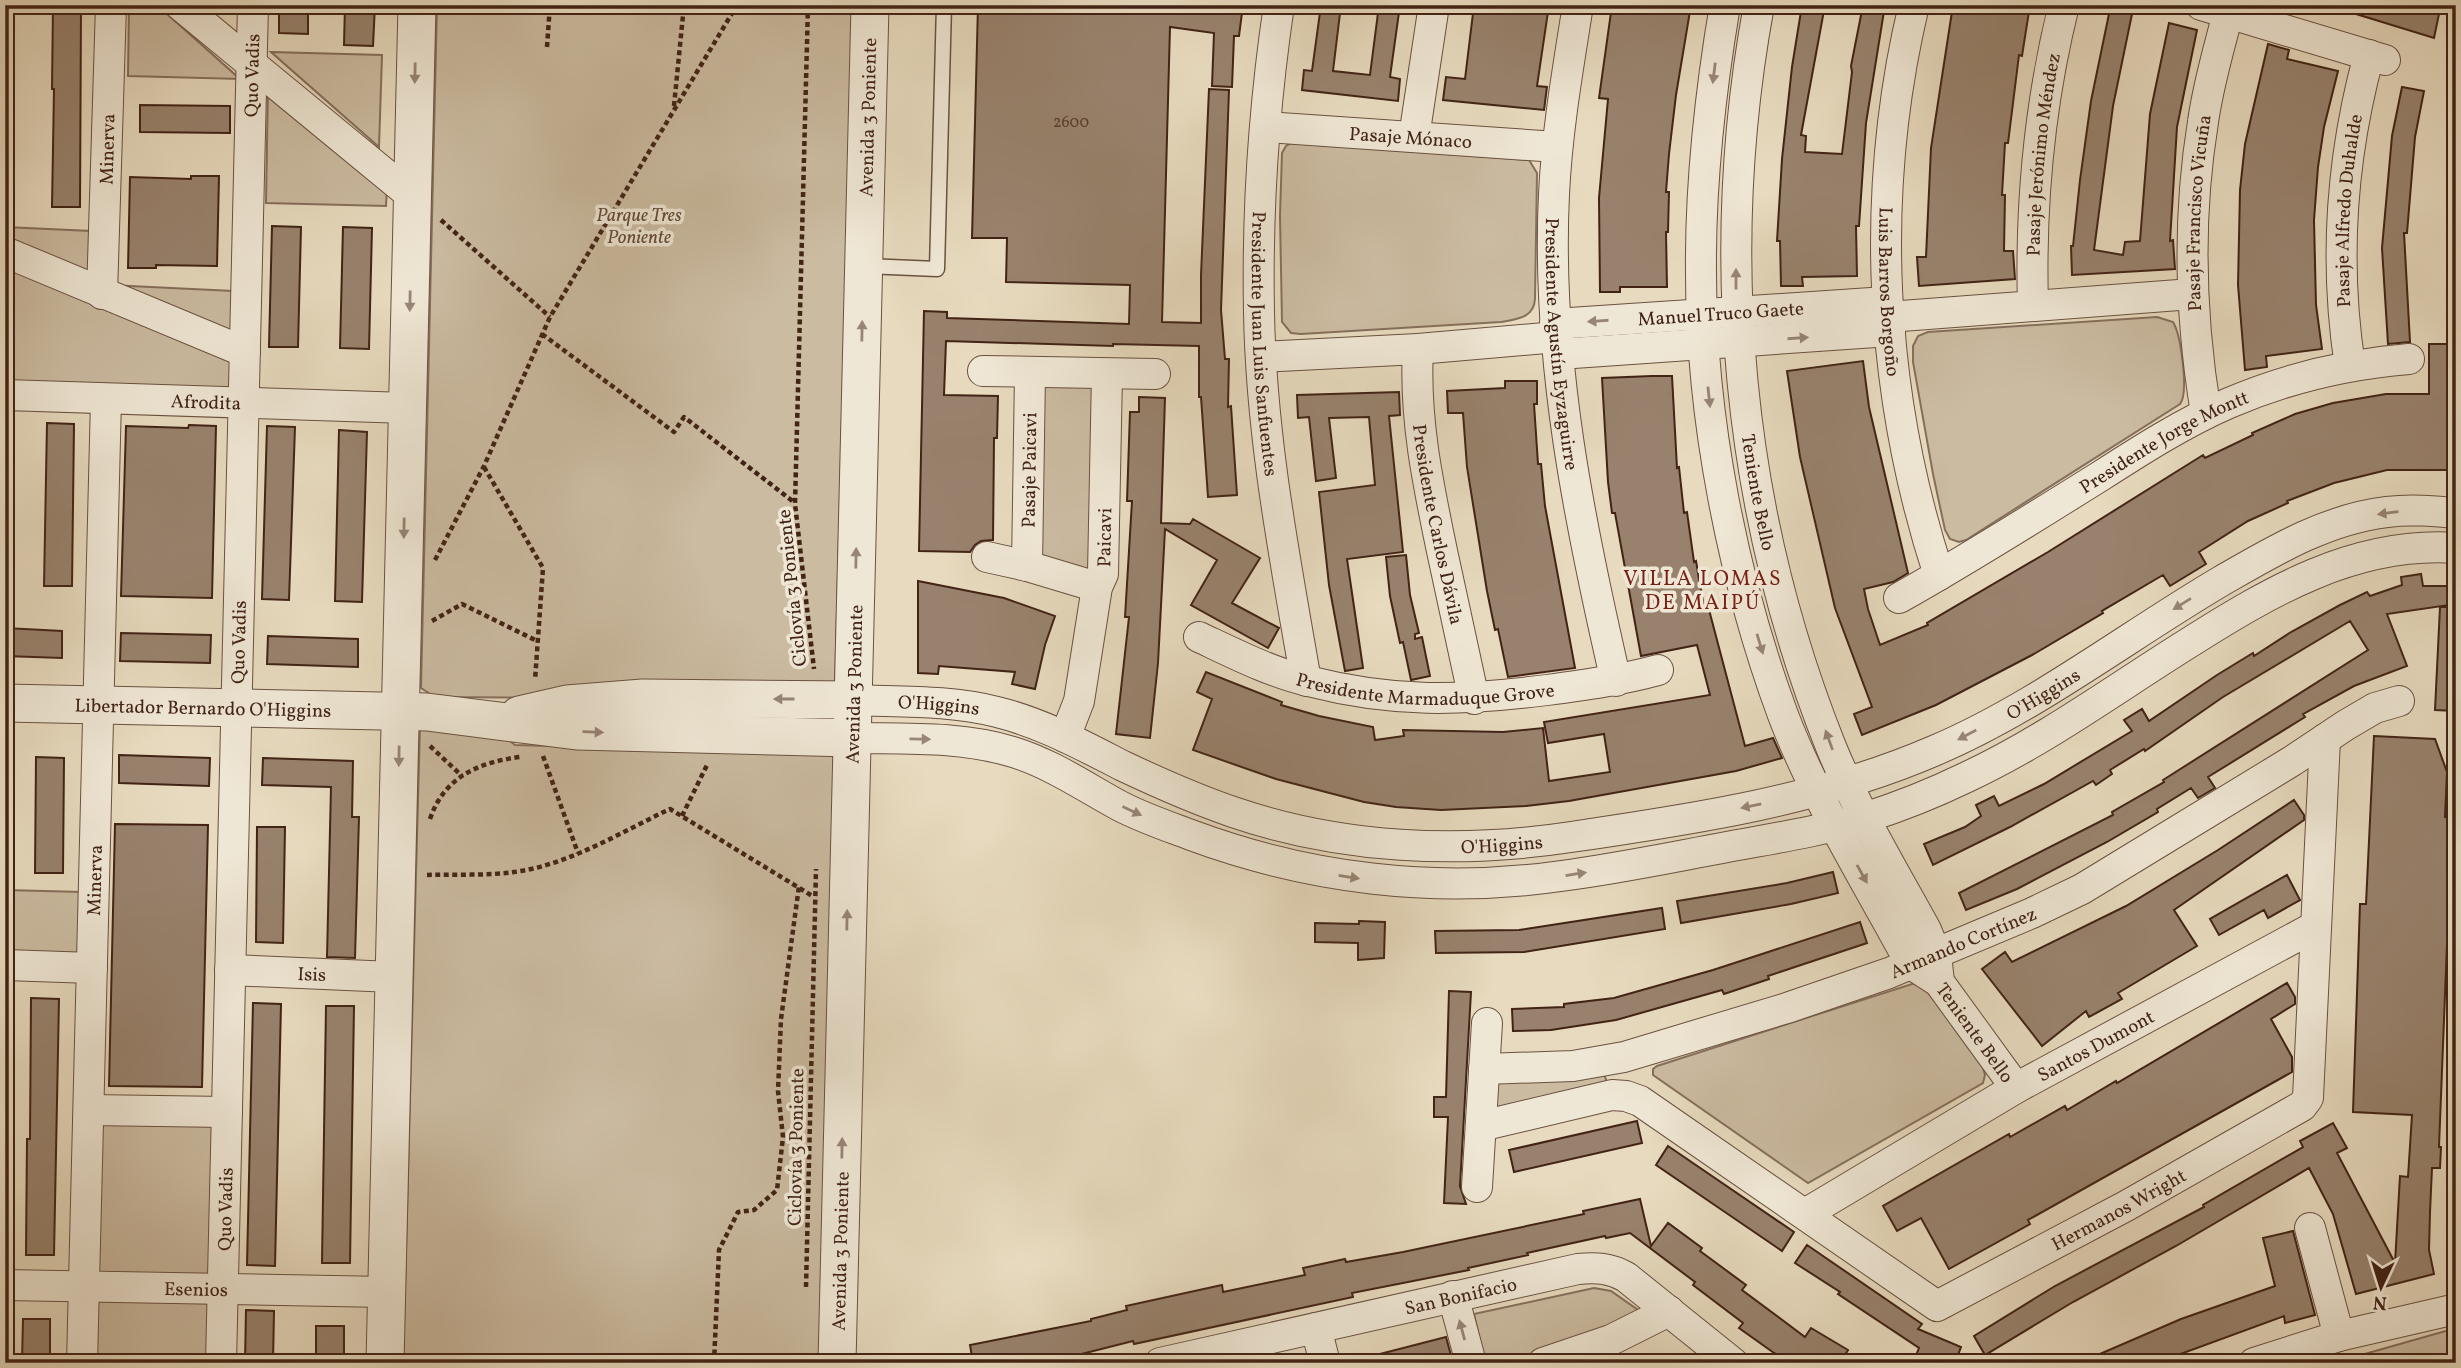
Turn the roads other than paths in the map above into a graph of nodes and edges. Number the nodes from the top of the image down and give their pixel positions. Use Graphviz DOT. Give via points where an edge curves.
graph roads {
  1 [pos="111,5"];
  2 [pos="180,5"];
  3 [pos="253,5"];
  4 [pos="417,5"];
  5 [pos="944,5"];
  6 [pos="1279,5"];
  7 [pos="1434,5"];
  8 [pos="1578,5"];
  9 [pos="1725,5"];
  10 [pos="1759,5"];
  11 [pos="1914,5"];
  12 [pos="2064,5"];
  13 [pos="2214,9"];
  14 [pos="876,12"];
  15 [pos="251,64"];
  16 [pos="1266,127"];
  17 [pos="1414,137"];
  18 [pos="1557,147"];
  19 [pos="425,206"];
  20 [pos="5,252"];
  21 [pos="864,266"];
  22 [pos="102,294"];
  23 [pos="2193,294"];
  24 [pos="2033,306"];
  25 [pos="1736,312"];
  26 [pos="1702,314"];
  27 [pos="1888,317"];
  28 [pos="1557,338"];
  29 [pos="1738,341"];
  30 [pos="1704,344"];
  31 [pos="1418,349"];
  32 [pos="245,352"];
  33 [pos="1261,357"];
  34 [pos="2409,359"];
  35 [pos="2350,366"];
  36 [pos="983,371"];
  37 [pos="1030,373"];
  38 [pos="1107,374"];
  39 [pos="1156,374"];
  40 [pos="5,395"];
  41 [pos="106,399"];
  42 [pos="244,403"];
  43 [pos="407,408"];
  44 [pos="2206,413"];
  45 [pos="2456,513"];
  46 [pos="2456,548"];
  47 [pos="987,557"];
  48 [pos="1027,566"];
  49 [pos="1939,575"];
  50 [pos="1097,587"];
  51 [pos="1899,598"];
  52 [pos="1199,637"];
  53 [pos="1658,670"];
  54 [pos="1306,681"];
  55 [pos="1616,681"];
  56 [pos="841,699"];
  57 [pos="1474,699"];
  58 [pos="2399,701"];
  59 [pos="5,703"];
  60 [pos="98,705"];
  61 [pos="236,708"];
  62 [pos="400,711"];
  63 [pos="501,720"];
  64 [pos="1065,737"];
  65 [pos="852,738"];
  66 [pos="2325,740"];
  67 [pos="1847,783"];
  68 [pos="1818,790"];
  69 [pos="1865,817"];
  70 [pos="1836,825"];
  71 [pos="2316,926"];
  72 [pos="5,965"];
  73 [pos="1928,967"];
  74 [pos="92,968"];
  75 [pos="230,970"];
  76 [pos="393,977"];
  77 [pos="1487,1023"];
  78 [pos="1624,1057"];
  79 [pos="1484,1069"];
  80 [pos="2016,1088"];
  81 [pos="1626,1096"];
  82 [pos="89,1110"];
  83 [pos="227,1112"];
  84 [pos="1481,1126"];
  85 [pos="1477,1187"];
  86 [pos="1805,1214"];
  87 [pos="2310,1228"];
  88 [pos="5,1285"];
  89 [pos="84,1287"];
  90 [pos="223,1290"];
  91 [pos="386,1292"];
  92 [pos="1453,1297"];
  93 [pos="2456,1308"];
  94 [pos="1669,1311"];
  95 [pos="1316,1328"];
  96 [pos="2339,1336"];
  97 [pos="1170,1362"];
  98 [pos="82,1363"];
  99 [pos="221,1363"];
  100 [pos="385,1363"];
  101 [pos="837,1363"];
  102 [pos="1325,1363"];
  103 [pos="1471,1363"];
  104 [pos="1543,1363"];
  105 [pos="1733,1363"];
  106 [pos="2254,1363"];
  1 -- 22 [label="street, Minerva"];
  2 -- 15 [label="street"];
  3 -- 15 [label="street, Quo Vadis"];
  4 -- 19 [label="street, one-way"];
  5 -- 21 [label="lane" via="937,268"];
  6 -- 16 [label="street, Presidente Juan Luis Sanfuentes"];
  7 -- 17 [label="street"];
  8 -- 18 [label="street, Presidente Agustín Eyzaguirre"];
  9 -- 26 [label="street, Teniente Bello, one-way" via="1703,190"];
  25 -- 10 [label="street, Teniente Bello, one-way" via="1738,182"];
  11 -- 27 [label="street, Luis Barros Borgoño" via="1890,148 1885,251"];
  12 -- 24 [label="street, Pasaje Jerónimo Méndez" via="2038,153"];
  13 -- 23 [label="street, Pasaje Francisco Vicuña" via="2193,218"];
  13 -- 35 [label="street, Pasaje Alfredo Duhalde" via="2377,58 2352,126 2343,198 2341,270"];
  14 -- 21 [label="street, Avenida 3 Poniente"];
  15 -- 19 [label="street"];
  15 -- 32 [label="street, Quo Vadis"];
  16 -- 17 [label="street, Pasaje Mónaco"];
  16 -- 33 [label="street, Presidente Juan Luis Sanfuentes"];
  17 -- 18 [label="street, Pasaje Mónaco"];
  18 -- 28 [label="street, Presidente Agustín Eyzaguirre"];
  19 -- 43 [label="street, one-way"];
  20 -- 22 [label="street"];
  56 -- 21 [label="street, Avenida 3 Poniente, one-way"];
  22 -- 32 [label="street"];
  23 -- 24 [label="street, Manuel Truco Gaete"];
  23 -- 44 [label="street, Pasaje Francisco Vicuña"];
  24 -- 27 [label="street, Manuel Truco Gaete"];
  25 -- 26 [label="street, Manuel Truco Gaete"];
  25 -- 27 [label="street, Manuel Truco Gaete"];
  25 -- 29 [label="street, Teniente Bello"];
  26 -- 28 [label="street, Manuel Truco Gaete, one-way"];
  26 -- 30 [label="street, Teniente Bello"];
  29 -- 27 [label="street, Manuel Truco Gaete, one-way"];
  27 -- 49 [label="street, Luis Barros Borgoño" via="1915,493"];
  28 -- 30 [label="street, Manuel Truco Gaete"];
  28 -- 31 [label="street, Manuel Truco Gaete"];
  28 -- 55 [label="street, Presidente Agustín Eyzaguirre" via="1570,464"];
  29 -- 30 [label="street, Manuel Truco Gaete"];
  67 -- 29 [label="street, Teniente Bello, one-way" via="1790,629 1767,544 1748,438"];
  30 -- 68 [label="street, Teniente Bello, one-way" via="1714,444 1737,558 1784,716"];
  31 -- 33 [label="street, Manuel Truco Gaete"];
  31 -- 57 [label="street, Presidente Carlos Dávila" via="1418,419 1425,464"];
  32 -- 42 [label="street, Quo Vadis"];
  33 -- 54 [label="street, Presidente Juan Luis Sanfuentes" via="1275,498"];
  34 -- 35 [label="street, Presidente Jorge Montt"];
  35 -- 44 [label="street, Presidente Jorge Montt"];
  36 -- 37 [label="street"];
  37 -- 38 [label="street"];
  37 -- 48 [label="street, Pasaje Paicavi"];
  38 -- 39 [label="street"];
  38 -- 50 [label="street, Paicavi" via="1103,574"];
  40 -- 41 [label="street, Afrodita"];
  41 -- 42 [label="street, Afrodita"];
  41 -- 60 [label="street, Minerva"];
  42 -- 43 [label="street, Afrodita"];
  42 -- 61 [label="street, Quo Vadis"];
  43 -- 62 [label="street, one-way"];
  44 -- 49 [label="street, Presidente Jorge Montt"];
  45 -- 67 [label="street, O'Higgins, one-way" via="2386,512 2298,538 1966,736"];
  46 -- 69 [label="street, O'Higgins" via="2383,552 2296,580 1994,764"];
  47 -- 48 [label="street"];
  48 -- 50 [label="street"];
  49 -- 51 [label="street, Presidente Jorge Montt"];
  50 -- 64 [label="street, Paicavi" via="1079,701"];
  52 -- 54 [label="street, Presidente Marmaduque Grove"];
  53 -- 55 [label="street, Presidente Marmaduque Grove"];
  54 -- 57 [label="street, Presidente Marmaduque Grove" via="1376,695"];
  55 -- 57 [label="street, Presidente Marmaduque Grove"];
  56 -- 63 [label="street, O'Higgins, one-way" via="643,698 567,704"];
  56 -- 64 [label="street, O'Higgins" via="975,707"];
  56 -- 65 [label="street, Avenida 3 Poniente"];
  58 -- 66 [label="street, Armando Cortínez" via="2375,708"];
  59 -- 60 [label="street, Libertador Bernardo O'Higgins"];
  60 -- 61 [label="street, Libertador Bernardo O'Higgins"];
  60 -- 74 [label="street, Minerva"];
  61 -- 62 [label="street, Libertador Bernardo O'Higgins"];
  61 -- 75 [label="street, Quo Vadis"];
  62 -- 63 [label="street, O'Higgins"];
  62 -- 76 [label="street, one-way"];
  63 -- 65 [label="street, O'Higgins, one-way" via="577,731"];
  68 -- 64 [label="street, O'Higgins, one-way" via="1740,809 1564,838 1424,846 1314,834 1238,814 1163,785"];
  65 -- 70 [label="street, O'Higgins, one-way" via="966,742 1010,751 1054,769 1135,814 1195,837 1262,859 1360,878 1457,884 1558,877"];
  101 -- 65 [label="street, Avenida 3 Poniente, one-way"];
  66 -- 71 [label="street, Hermanos Wright"];
  66 -- 73 [label="street, Armando Cortínez" via="2082,889"];
  67 -- 68 [label="street, O'Higgins"];
  67 -- 69 [label="street, Teniente Bello"];
  68 -- 70 [label="street, Teniente Bello"];
  69 -- 70 [label="street, O'Higgins"];
  69 -- 73 [label="street, Teniente Bello" via="1926,930"];
  70 -- 73 [label="street, Teniente Bello, one-way"];
  71 -- 80 [label="street, Santos Dumont"];
  71 -- 86 [label="street, Hermanos Wright" via="2308,1098 2302,1106 2126,1206 1937,1306"];
  72 -- 74 [label="street"];
  73 -- 78 [label="street, Armando Cortínez"];
  73 -- 80 [label="street, Teniente Bello"];
  74 -- 82 [label="street, Minerva"];
  75 -- 76 [label="street, Isis"];
  75 -- 83 [label="street, Quo Vadis"];
  76 -- 91 [label="street"];
  77 -- 79 [label="street"];
  78 -- 79 [label="street, Armando Cortínez" via="1573,1066"];
  78 -- 81 [label="street"];
  79 -- 84 [label="street"];
  80 -- 86 [label="street, Santos Dumont"];
  81 -- 84 [label="street" via="1601,1097"];
  81 -- 86 [label="street, Hermanos Wright" via="1640,1101"];
  82 -- 83 [label="street"];
  82 -- 89 [label="street, Minerva"];
  83 -- 90 [label="street, Quo Vadis"];
  84 -- 85 [label="street"];
  87 -- 96 [label="street"];
  88 -- 89 [label="street, Esenios"];
  89 -- 90 [label="street, Esenios"];
  89 -- 98 [label="street, Minerva"];
  90 -- 91 [label="street, Esenios"];
  90 -- 99 [label="street, Quo Vadis"];
  91 -- 100 [label="street"];
  92 -- 94 [label="street, San Bonifacio" via="1594,1268 1626,1277"];
  92 -- 95 [label="street, San Bonifacio"];
  103 -- 92 [label="street, one-way"];
  93 -- 96 [label="street"];
  94 -- 104 [label="street" via="1611,1340"];
  94 -- 105 [label="street, San Bonifacio"];
  95 -- 97 [label="street, San Bonifacio"];
  95 -- 102 [label="street"];
  96 -- 106 [label="street"];
}
